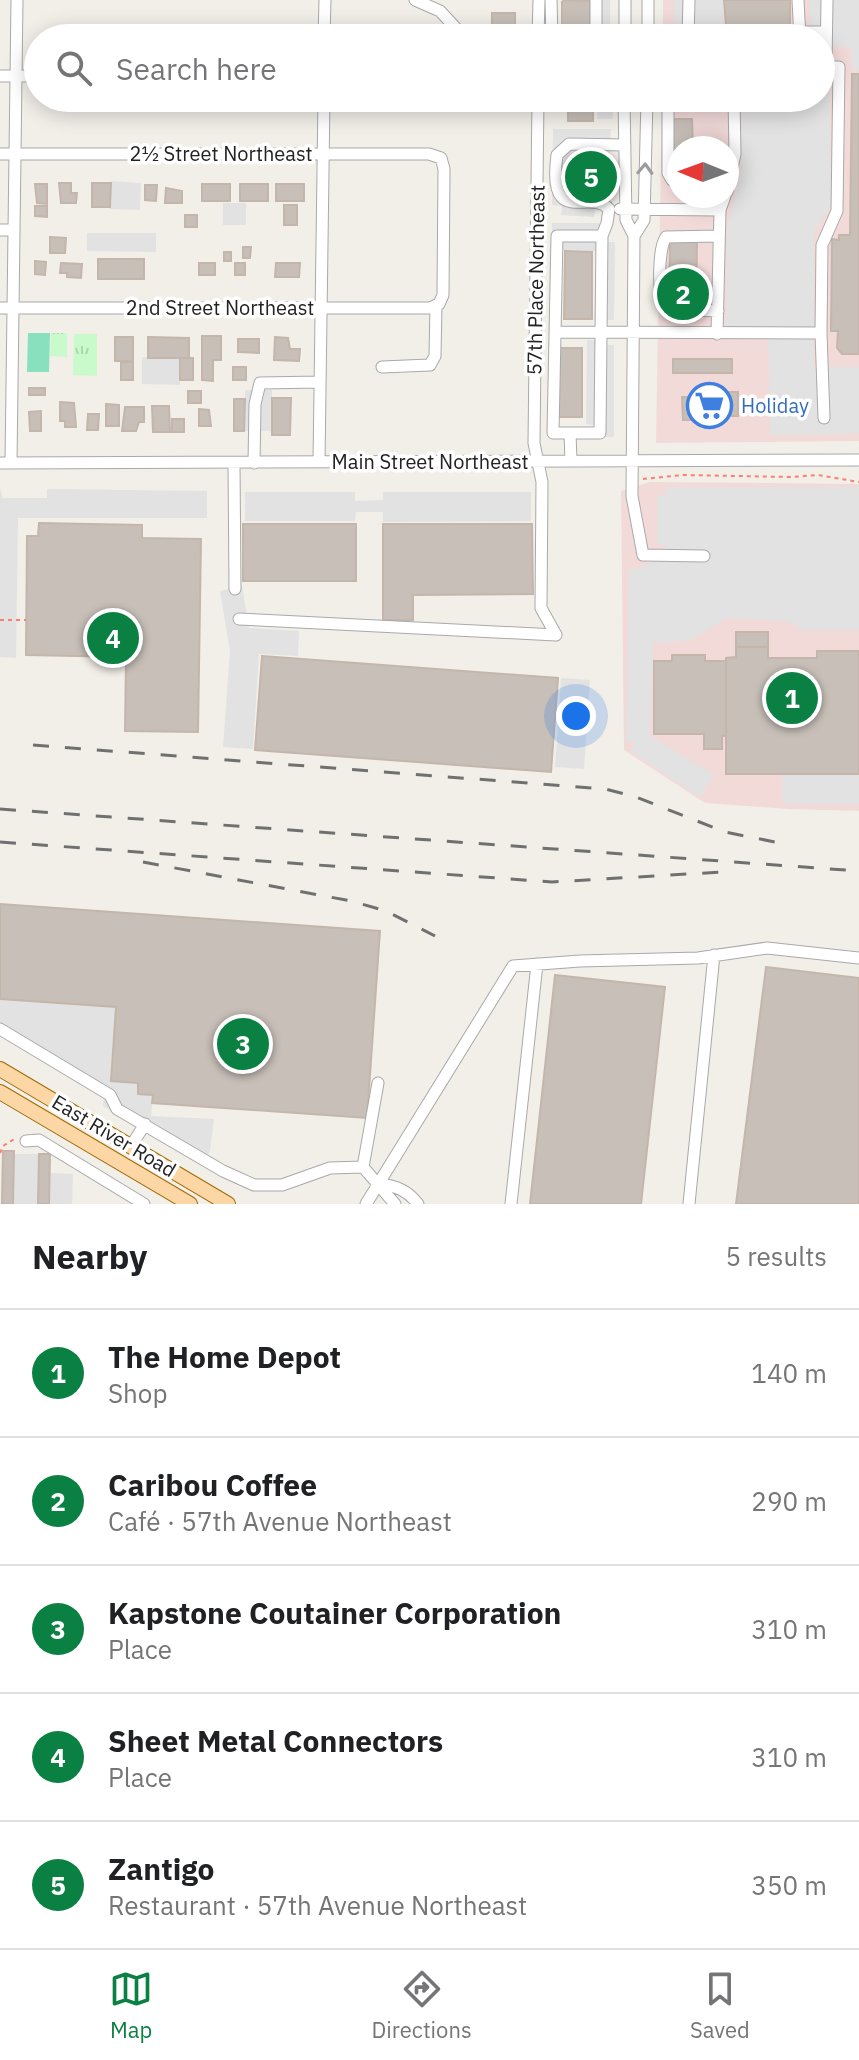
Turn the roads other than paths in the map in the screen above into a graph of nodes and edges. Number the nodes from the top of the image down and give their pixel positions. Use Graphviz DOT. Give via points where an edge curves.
graph roads {
  1 [pos="17,0"];
  2 [pos="325,0"];
  3 [pos="415,0"];
  4 [pos="539,0"];
  5 [pos="551,0"];
  6 [pos="596,0"];
  7 [pos="625,0"];
  8 [pos="648,0"];
  9 [pos="689,0"];
  10 [pos="798,0"];
  11 [pos="827,0"];
  12 [pos="324,24"];
  13 [pos="452,24"];
  14 [pos="538,24"];
  15 [pos="552,24"];
  16 [pos="596,24"];
  17 [pos="625,24"];
  18 [pos="648,24"];
  19 [pos="688,24"];
  20 [pos="799,24"];
  21 [pos="826,24"];
  22 [pos="835,67"];
  23 [pos="0,76"];
  24 [pos="16,76"];
  25 [pos="24,76"];
  26 [pos="324,112"];
  27 [pos="538,112"];
  28 [pos="624,112"];
  29 [pos="647,112"];
  30 [pos="670,112"];
  31 [pos="734,112"];
  32 [pos="669,136"];
  33 [pos="735,136"];
  34 [pos="625,145"];
  35 [pos="323,153"];
  36 [pos="0,154"];
  37 [pos="15,154"];
  38 [pos="609,209"];
  39 [pos="626,209"];
  40 [pos="644,209"];
  41 [pos="720,210"];
  42 [pos="0,230"];
  43 [pos="14,230"];
  44 [pos="602,236"];
  45 [pos="634,236"];
  46 [pos="718,236"];
  47 [pos="438,305"];
  48 [pos="321,307"];
  49 [pos="0,308"];
  50 [pos="14,308"];
  51 [pos="718,311"];
  52 [pos="556,332"];
  53 [pos="600,333"];
  54 [pos="633,333"];
  55 [pos="821,333"];
  56 [pos="717,334"];
  57 [pos="382,367"];
  58 [pos="320,382"];
  59 [pos="6,385"];
  60 [pos="824,418"];
  61 [pos="570,433"];
  62 [pos="632,460"];
  63 [pos="859,460"];
  64 [pos="571,461"];
  65 [pos="319,462"];
  66 [pos="537,462"];
  67 [pos="6,463"];
  68 [pos="234,463"];
  69 [pos="254,463"];
  70 [pos="704,556"];
  71 [pos="235,589"];
  72 [pos="239,619"];
  73 [pos="714,955"];
  74 [pos="859,958"];
  75 [pos="537,964"];
  76 [pos="0,1029"];
  77 [pos="0,1069"];
  78 [pos="378,1083"];
  79 [pos="0,1092"];
  80 [pos="145,1124"];
  81 [pos="26,1141"];
  82 [pos="131,1146"];
  83 [pos="363,1167"];
  84 [pos="380,1184"];
  85 [pos="144,1204"];
  86 [pos="190,1204"];
  87 [pos="228,1204"];
  88 [pos="366,1204"];
  89 [pos="395,1204"];
  90 [pos="418,1204"];
  91 [pos="511,1204"];
  92 [pos="689,1204"];
  1 -- 24 [label="street"];
  2 -- 12 [label="street"];
  3 -- 13 [label="street" via="440,11"];
  4 -- 14 [label="street"];
  5 -- 15 [label="street"];
  6 -- 16 [label="street"];
  7 -- 17 [label="street"];
  8 -- 18 [label="street"];
  9 -- 19 [label="street"];
  10 -- 20 [label="street"];
  11 -- 21 [label="street"];
  22 -- 55 [label="street" via="837,211 822,245"];
  23 -- 24 [label="street"];
  24 -- 25 [label="street"];
  24 -- 37 [label="street"];
  26 -- 35 [label="street"];
  27 -- 66 [label="street, 57th Place Northeast"];
  28 -- 34 [label="street"];
  40 -- 29 [label="street, one-way"];
  30 -- 32 [label="street"];
  31 -- 33 [label="street"];
  34 -- 38 [label="street" via="569,144 556,159 557,187 569,203 601,203"];
  34 -- 39 [label="street"];
  35 -- 37 [label="street, 2½ Street Northeast"];
  35 -- 47 [label="street, 2½ Street Northeast" via="441,158 443,295"];
  35 -- 48 [label="street"];
  36 -- 37 [label="street, 2½ Street Northeast"];
  37 -- 43 [label="street"];
  38 -- 39 [label="street"];
  38 -- 44 [label="street"];
  39 -- 40 [label="street"];
  39 -- 45 [label="street"];
  40 -- 41 [label="street"];
  40 -- 45 [label="street"];
  41 -- 46 [label="street"];
  42 -- 43 [label="street"];
  43 -- 50 [label="street"];
  44 -- 52 [label="street" via="557,236"];
  44 -- 53 [label="street"];
  45 -- 54 [label="street"];
  46 -- 51 [label="street"];
  46 -- 51 [label="street" via="671,235 662,241 661,300 666,309"];
  47 -- 48 [label="street, 2nd Street Northeast"];
  47 -- 57 [label="street" via="430,365"];
  48 -- 50 [label="street, 2nd Street Northeast"];
  48 -- 58 [label="street"];
  49 -- 50 [label="street, 2nd Street Northeast"];
  50 -- 59 [label="street"];
  51 -- 56 [label="street"];
  52 -- 53 [label="street"];
  52 -- 61 [label="street" via="553,433"];
  53 -- 54 [label="street"];
  53 -- 61 [label="street" via="600,433"];
  54 -- 56 [label="street"];
  54 -- 62 [label="street"];
  55 -- 56 [label="street"];
  55 -- 60 [label="street"];
  58 -- 65 [label="street"];
  58 -- 69 [label="street" via="260,383"];
  59 -- 67 [label="street"];
  61 -- 64 [label="street"];
  62 -- 63 [label="street, Main Street Northeast"];
  62 -- 64 [label="street, Main Street Northeast"];
  62 -- 70 [label="street" via="633,507 643,555"];
  64 -- 66 [label="street, Main Street Northeast"];
  65 -- 66 [label="street, Main Street Northeast"];
  65 -- 69 [label="street, Main Street Northeast"];
  66 -- 72 [label="street, 57th Place Northeast" via="542,482 541,608 556,635"];
  67 -- 68 [label="street, Main Street Northeast"];
  68 -- 69 [label="street, Main Street Northeast"];
  68 -- 71 [label="street"];
  73 -- 74 [label="street" via="767,948"];
  73 -- 75 [label="street"];
  73 -- 92 [label="street"];
  75 -- 84 [label="street" via="513,966"];
  75 -- 91 [label="street"];
  76 -- 80 [label="street" via="110,1095 117,1109"];
  77 -- 82 [label="main road, East River Road"];
  78 -- 83 [label="street"];
  79 -- 86 [label="main road, East River Road"];
  80 -- 82 [label="street"];
  80 -- 83 [label="street" via="254,1185 282,1185 330,1168"];
  81 -- 85 [label="street" via="39,1140"];
  82 -- 87 [label="main road, East River Road"];
  83 -- 84 [label="street"];
  84 -- 88 [label="street"];
  84 -- 89 [label="street"];
  84 -- 90 [label="street" via="394,1185"];
}
